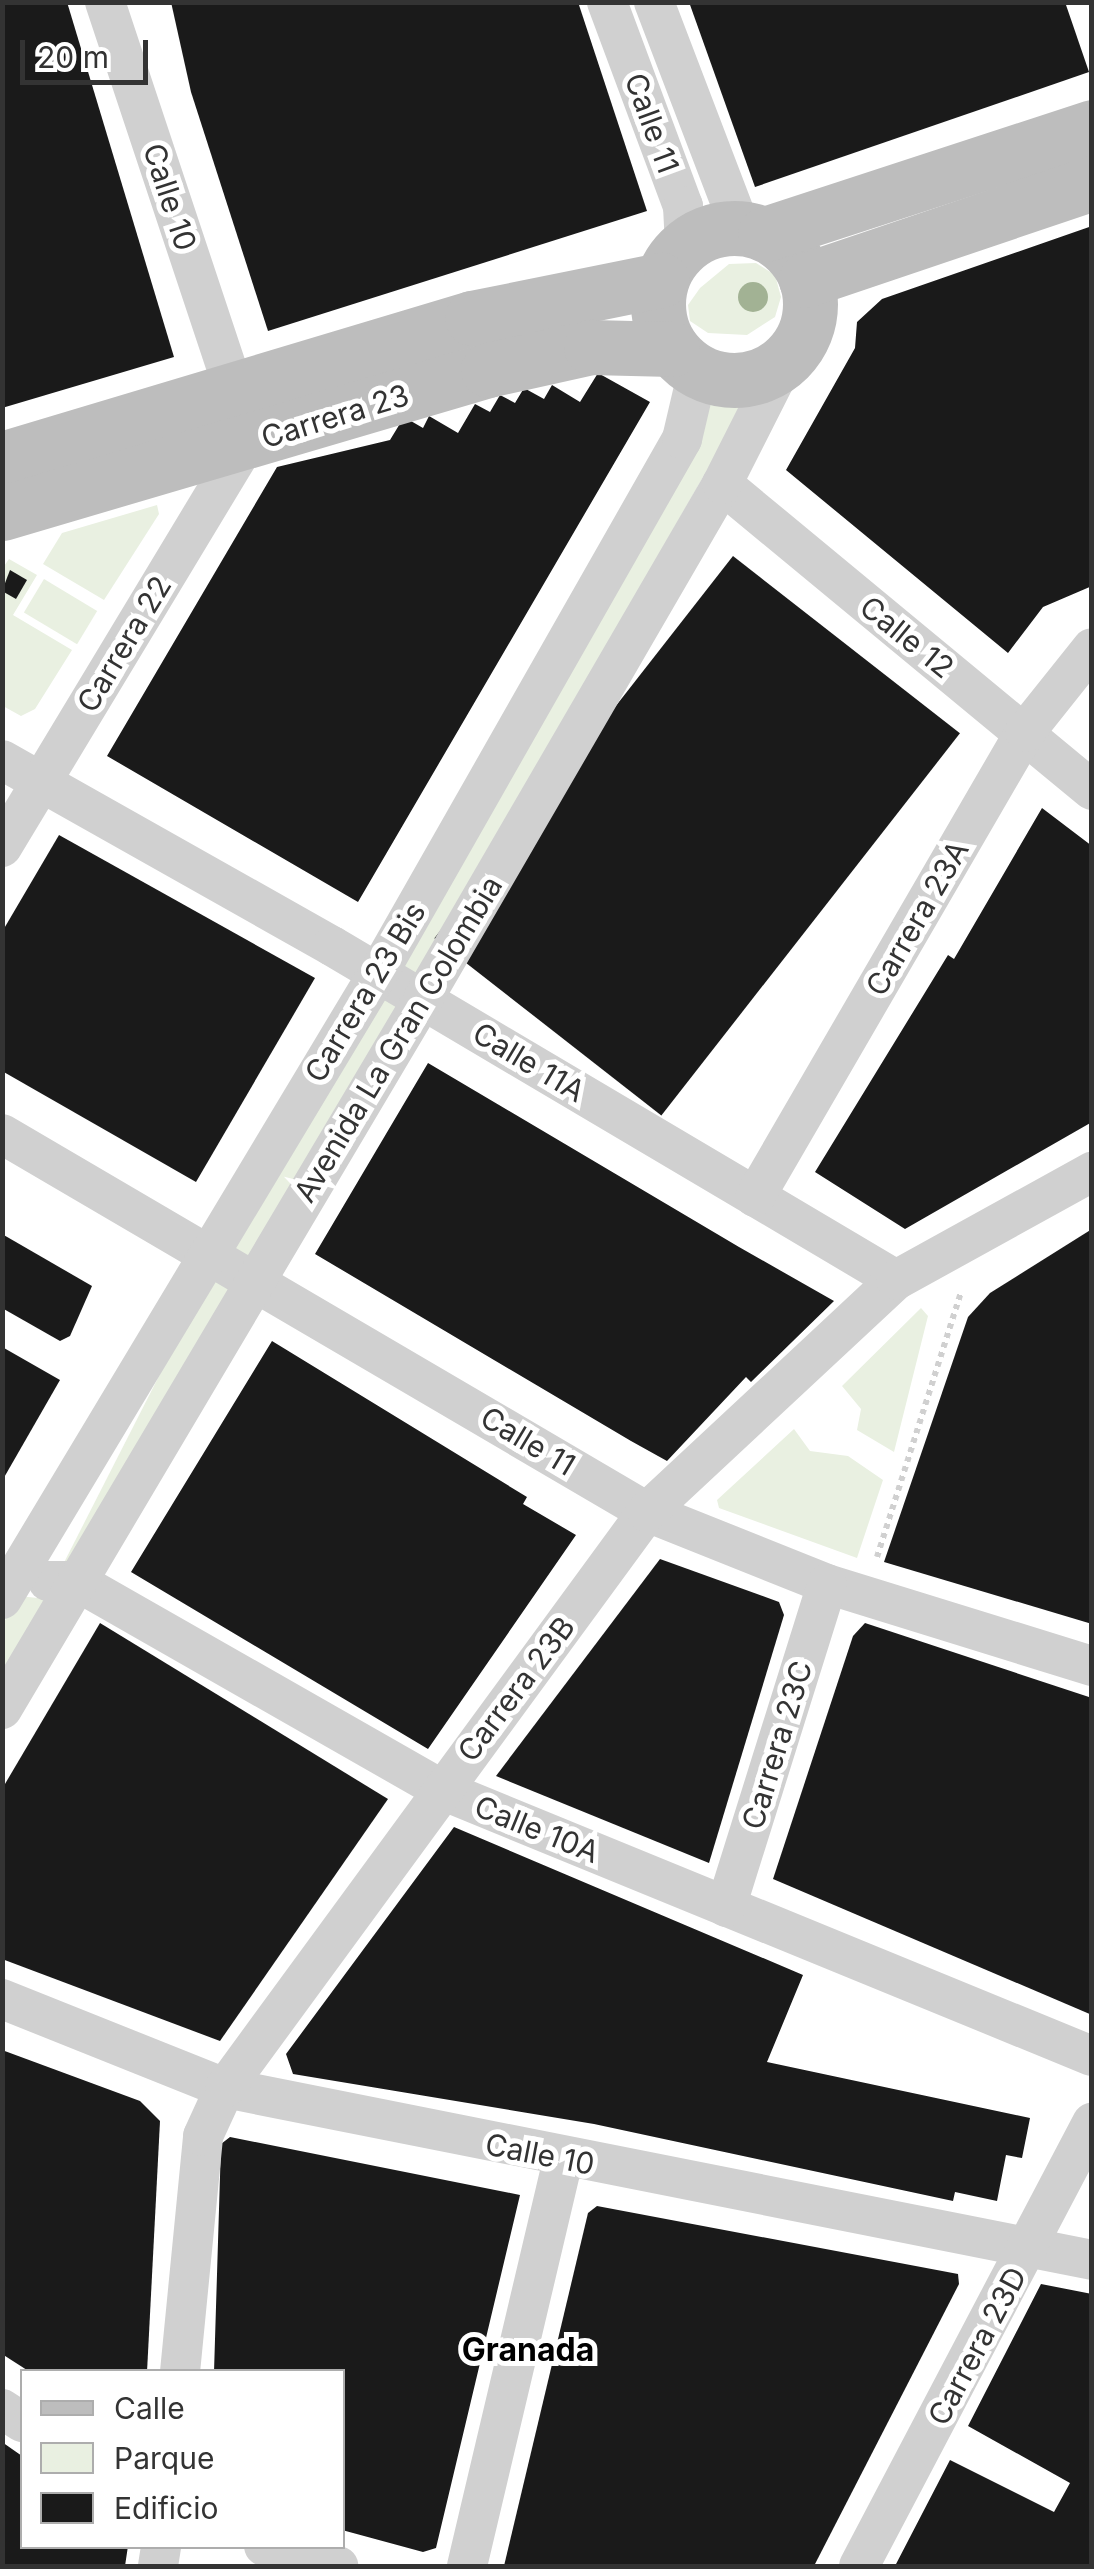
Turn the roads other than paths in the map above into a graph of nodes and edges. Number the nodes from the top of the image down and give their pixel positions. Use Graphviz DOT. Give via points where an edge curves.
graph roads {
  1 [pos="105,2"];
  2 [pos="607,2"];
  3 [pos="654,2"];
  4 [pos="1092,127"];
  5 [pos="1092,183"];
  6 [pos="752,231"];
  7 [pos="673,262"];
  8 [pos="806,280"];
  9 [pos="685,360"];
  10 [pos="784,362"];
  11 [pos="240,417"];
  12 [pos="2,460"];
  13 [pos="722,484"];
  14 [pos="2,513"];
  15 [pos="1092,648"];
  16 [pos="1025,732"];
  17 [pos="2,760"];
  18 [pos="40,783"];
  19 [pos="1092,790"];
  20 [pos="2,847"];
  21 [pos="377,975"];
  22 [pos="423,999"];
  23 [pos="2,1134"];
  24 [pos="1092,1172"];
  25 [pos="755,1197"];
  26 [pos="207,1253"];
  27 [pos="255,1280"];
  28 [pos="896,1280"];
  29 [pos="648,1512"];
  30 [pos="76,1581"];
  31 [pos="827,1584"];
  32 [pos="6,1586"];
  33 [pos="1092,1666"];
  34 [pos="2,1709"];
  35 [pos="442,1790"];
  36 [pos="726,1907"];
  37 [pos="2,2000"];
  38 [pos="1092,2056"];
  39 [pos="225,2088"];
  40 [pos="1092,2123"];
  41 [pos="564,2159"];
  42 [pos="1030,2247"];
  43 [pos="1092,2260"];
  44 [pos="180,2369"];
  45 [pos="275,2549"];
  46 [pos="338,2566"];
  47 [pos="467,2566"];
  48 [pos="858,2566"];
  1 -- 11 [label="street, Calle 10"];
  2 -- 7 [label="street, Calle 11" via="682,206"];
  3 -- 6 [label="street, Calle 11"];
  4 -- 6 [label="main road"];
  5 -- 8 [label="main road"];
  6 -- 7 [label="main road"];
  6 -- 8 [label="main road" via="782,246"];
  7 -- 9 [label="main road" via="658,306"];
  7 -- 11 [label="main road, Carrera 23" via="472,318"];
  8 -- 10 [label="main road" via="810,313 800,344"];
  9 -- 10 [label="main road" via="738,380"];
  9 -- 11 [label="main road, Carrera 23" via="574,351"];
  9 -- 21 [label="street, Carrera 23 Bis" via="682,439"];
  10 -- 13 [label="street, Avenida La Gran Colombia"];
  11 -- 12 [label="main road, Carrera 23"];
  11 -- 14 [label="main road, Carrera 23"];
  11 -- 18 [label="street, Carrera 22"];
  13 -- 16 [label="street, Calle 12"];
  13 -- 22 [label="street, Avenida La Gran Colombia"];
  15 -- 16 [label="street, Carrera 23A"];
  16 -- 19 [label="street, Calle 12"];
  16 -- 25 [label="street, Carrera 23A"];
  17 -- 18 [label="street, Calle 11A"];
  18 -- 20 [label="street, Carrera 22"];
  18 -- 21 [label="street, Calle 11A"];
  21 -- 22 [label="street, Calle 11A"];
  21 -- 26 [label="street, Carrera 23 Bis"];
  22 -- 25 [label="street, Calle 11A"];
  22 -- 27 [label="street, Avenida La Gran Colombia"];
  23 -- 26 [label="street, Calle 11"];
  24 -- 28 [label="street, Carrera 23B"];
  25 -- 28 [label="street, Calle 11A"];
  26 -- 27 [label="street, Calle 11"];
  26 -- 32 [label="street, Carrera 23 Bis"];
  27 -- 29 [label="street, Calle 11"];
  27 -- 30 [label="street, Avenida La Gran Colombia"];
  28 -- 29 [label="street, Carrera 23B"];
  29 -- 31 [label="street, Calle 11"];
  29 -- 35 [label="street, Carrera 23B"];
  30 -- 32 [label="street"];
  30 -- 34 [label="street, Avenida La Gran Colombia"];
  30 -- 35 [label="street, Calle 10A"];
  31 -- 33 [label="street, Calle 11"];
  31 -- 36 [label="street, Carrera 23C"];
  35 -- 36 [label="street, Calle 10A"];
  35 -- 39 [label="street, Carrera 23B"];
  36 -- 38 [label="street, Calle 10A"];
  37 -- 39 [label="street, Calle 10"];
  39 -- 41 [label="street, Calle 10"];
  39 -- 44 [label="street, Carrera 23B" via="203,2136"];
  40 -- 42 [label="street, Carrera 23D"];
  41 -- 42 [label="street, Calle 10"];
  41 -- 47 [label="street"];
  42 -- 43 [label="street, Calle 10"];
  42 -- 48 [label="street, Carrera 23D"];
  45 -- 46 [label="street"];
}
